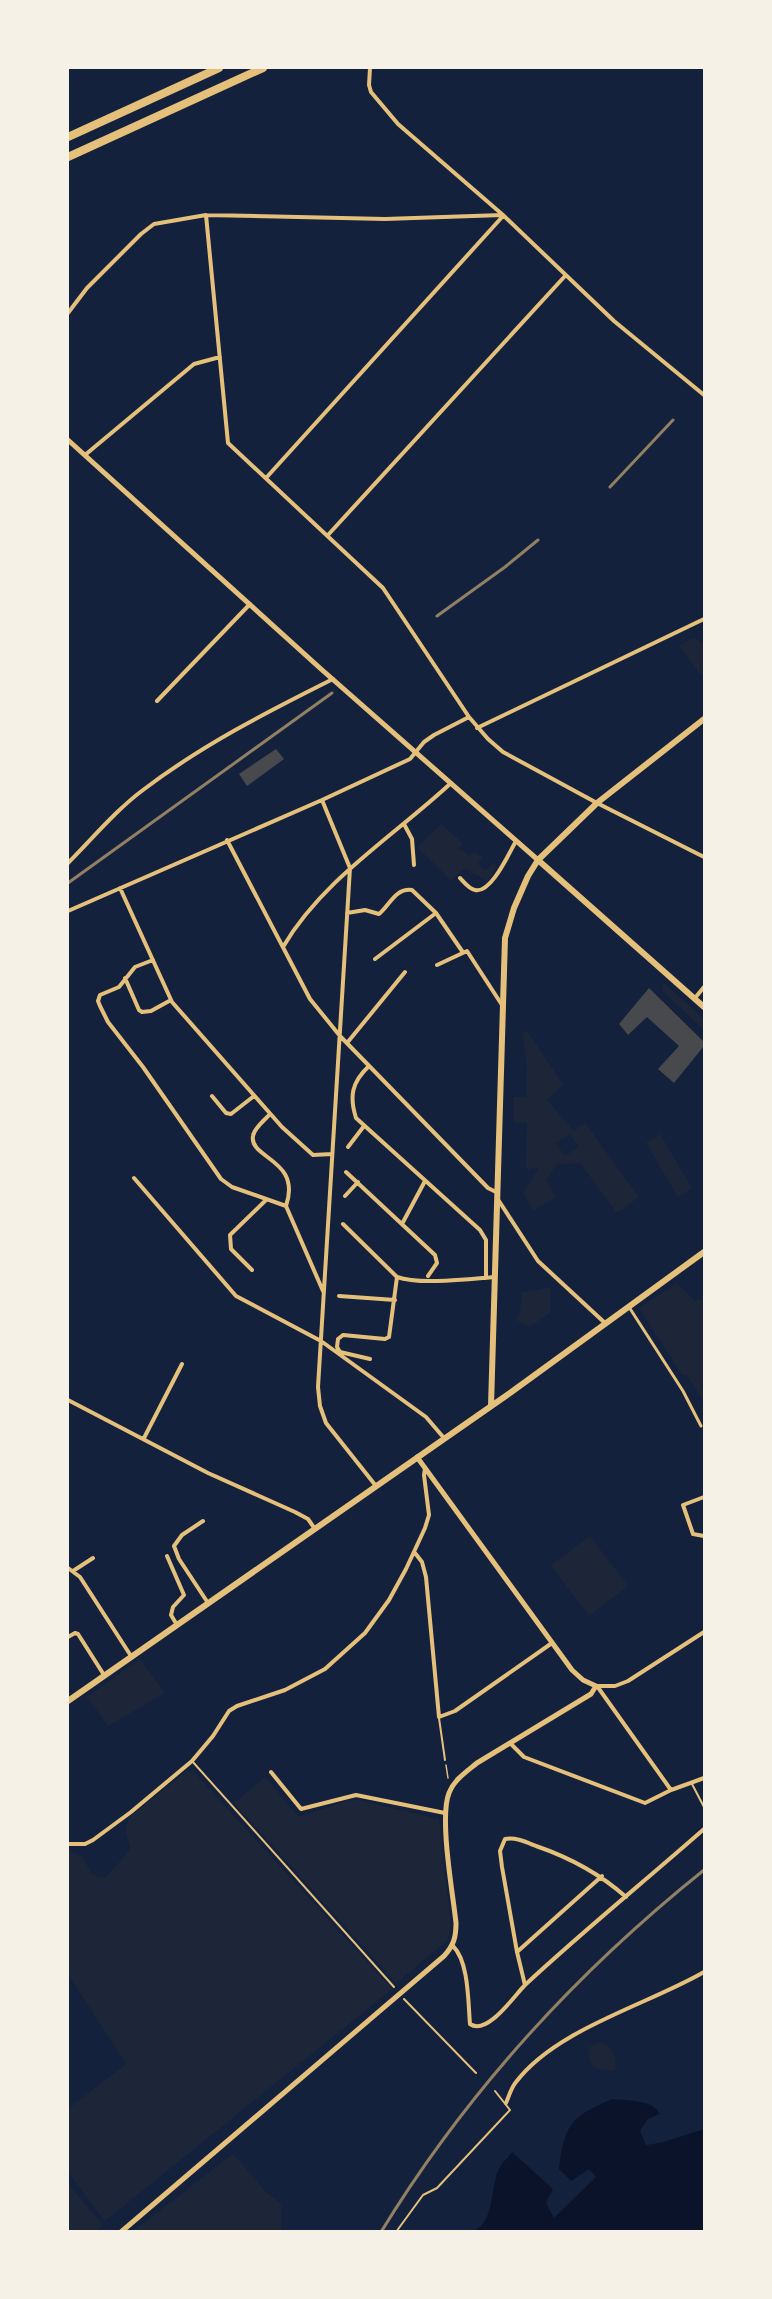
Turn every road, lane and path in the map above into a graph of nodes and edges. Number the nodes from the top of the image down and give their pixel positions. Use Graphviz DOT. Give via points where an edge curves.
graph roads {
  1 [pos="219,68"];
  2 [pos="263,68"];
  3 [pos="370,68"];
  4 [pos="68,137"];
  5 [pos="68,157"];
  6 [pos="206,215"];
  7 [pos="503,215"];
  8 [pos="565,276"];
  9 [pos="68,313"];
  10 [pos="220,357"];
  11 [pos="705,395"];
  12 [pos="68,440"];
  13 [pos="85,455"];
  14 [pos="266,478"];
  15 [pos="328,535"];
  16 [pos="250,604"];
  17 [pos="705,619"];
  18 [pos="333,679"];
  19 [pos="157,701"];
  20 [pos="469,717"];
  21 [pos="705,719"];
  22 [pos="477,728"];
  23 [pos="416,751"];
  24 [pos="451,783"];
  25 [pos="322,800"];
  26 [pos="597,803"];
  27 [pos="405,824"];
  28 [pos="226,840"];
  29 [pos="516,841"];
  30 [pos="705,857"];
  31 [pos="538,860"];
  32 [pos="68,862"];
  33 [pos="414,865"];
  34 [pos="350,868"];
  35 [pos="460,878"];
  36 [pos="120,888"];
  37 [pos="68,911"];
  38 [pos="347,913"];
  39 [pos="436,913"];
  40 [pos="282,947"];
  41 [pos="462,951"];
  42 [pos="375,959"];
  43 [pos="153,960"];
  44 [pos="437,965"];
  45 [pos="405,972"];
  46 [pos="125,978"];
  47 [pos="705,987"];
  48 [pos="695,999"];
  49 [pos="171,1000"];
  50 [pos="503,1005"];
  51 [pos="705,1007"];
  52 [pos="340,1036"];
  53 [pos="346,1043"];
  54 [pos="369,1066"];
  55 [pos="212,1096"];
  56 [pos="254,1096"];
  57 [pos="270,1114"];
  58 [pos="364,1126"];
  59 [pos="348,1147"];
  60 [pos="332,1155"];
  61 [pos="346,1172"];
  62 [pos="134,1178"];
  63 [pos="425,1181"];
  64 [pos="358,1182"];
  65 [pos="496,1194"];
  66 [pos="345,1196"];
  67 [pos="266,1200"];
  68 [pos="286,1206"];
  69 [pos="343,1224"];
  70 [pos="402,1224"];
  71 [pos="705,1252"];
  72 [pos="252,1270"];
  73 [pos="428,1276"];
  74 [pos="397,1277"];
  75 [pos="494,1277"];
  76 [pos="486,1278"];
  77 [pos="324,1293"];
  78 [pos="339,1296"];
  79 [pos="395,1300"];
  80 [pos="629,1306"];
  81 [pos="606,1324"];
  82 [pos="321,1341"];
  83 [pos="370,1359"];
  84 [pos="182,1364"];
  85 [pos="68,1400"];
  86 [pos="491,1406"];
  87 [pos="701,1426"];
  88 [pos="144,1438"];
  89 [pos="444,1438"];
  90 [pos="417,1457"];
  91 [pos="425,1468"];
  92 [pos="377,1486"];
  93 [pos="705,1497"];
  94 [pos="203,1521"];
  95 [pos="315,1529"];
  96 [pos="705,1536"];
  97 [pos="415,1553"];
  98 [pos="167,1556"];
  99 [pos="93,1558"];
  100 [pos="68,1568"];
  101 [pos="73,1571"];
  102 [pos="208,1603"];
  103 [pos="177,1625"];
  104 [pos="705,1632"];
  105 [pos="68,1637"];
  106 [pos="552,1643"];
  107 [pos="131,1656"];
  108 [pos="104,1675"];
  109 [pos="596,1686"];
  110 [pos="68,1701"];
  111 [pos="439,1717"];
  112 [pos="511,1744"];
  113 [pos="445,1760"];
  114 [pos="192,1761"];
  115 [pos="272,1772"];
  116 [pos="705,1778"];
  117 [pos="692,1784"];
  118 [pos="671,1790"];
  119 [pos="450,1791"];
  120 [pos="705,1807"];
  121 [pos="445,1813"];
  122 [pos="705,1829"];
  123 [pos="68,1844"];
  124 [pos="602,1876"];
  125 [pos="626,1897"];
  126 [pos="453,1946"];
  127 [pos="517,1952"];
  128 [pos="705,1972"];
  129 [pos="525,1985"];
  130 [pos="394,1987"];
  131 [pos="405,1999"];
  132 [pos="476,2073"];
  133 [pos="495,2091"];
  134 [pos="506,2103"];
  135 [pos="121,2232"];
  136 [pos="396,2232"];
  1 -- 4 [label="highway"];
  2 -- 5 [label="highway"];
  3 -- 7 [label="street" via="370,92 388,114"];
  6 -- 7 [label="street" via="385,219"];
  6 -- 9 [label="street" via="154,224 87,288"];
  6 -- 10 [label="street"];
  7 -- 8 [label="street"];
  7 -- 14 [label="street"];
  8 -- 11 [label="street"];
  8 -- 15 [label="street"];
  10 -- 13 [label="street" via="194,364"];
  10 -- 14 [label="street" via="228,443"];
  12 -- 13 [label="street"];
  13 -- 16 [label="street"];
  14 -- 15 [label="street"];
  15 -- 20 [label="street" via="383,588"];
  16 -- 18 [label="street"];
  16 -- 19 [label="street"];
  17 -- 22 [label="street"];
  18 -- 23 [label="street"];
  18 -- 32 [label="street" via="207,745 141,791"];
  20 -- 22 [label="street"];
  20 -- 23 [label="street" via="434,735"];
  21 -- 26 [label="main road"];
  22 -- 26 [label="street" via="503,752"];
  23 -- 24 [label="street"];
  23 -- 25 [label="street" via="410,759"];
  24 -- 27 [label="street"];
  24 -- 29 [label="street"];
  25 -- 28 [label="street"];
  25 -- 34 [label="street"];
  26 -- 30 [label="street"];
  26 -- 31 [label="main road"];
  27 -- 33 [label="street" via="412,839"];
  27 -- 34 [label="street"];
  28 -- 36 [label="street"];
  28 -- 40 [label="street"];
  29 -- 31 [label="street"];
  29 -- 35 [label="street" via="484,888 475,891"];
  31 -- 48 [label="main road"];
  31 -- 50 [label="main road" via="514,908 505,939"];
  34 -- 38 [label="street"];
  34 -- 40 [label="street"];
  36 -- 37 [label="street"];
  36 -- 43 [label="street"];
  38 -- 39 [label="street" via="365,910 379,914 395,896 408,889 421,896"];
  38 -- 52 [label="street"];
  39 -- 41 [label="street"];
  39 -- 42 [label="street"];
  40 -- 52 [label="street" via="310,999"];
  41 -- 44 [label="street"];
  41 -- 50 [label="street" via="470,954"];
  43 -- 46 [label="street" via="135,968"];
  43 -- 49 [label="street"];
  45 -- 53 [label="street"];
  46 -- 49 [label="street" via="142,1012"];
  46 -- 67 [label="street" via="119,987 100,995 98,1001 108,1022 221,1179"];
  47 -- 48 [label="street"];
  48 -- 51 [label="main road"];
  49 -- 56 [label="street"];
  50 -- 65 [label="main road"];
  52 -- 53 [label="street"];
  52 -- 60 [label="street"];
  53 -- 54 [label="street"];
  54 -- 58 [label="street" via="358,1076 351,1101 356,1118"];
  54 -- 65 [label="street"];
  55 -- 56 [label="street" via="231,1114"];
  56 -- 57 [label="street"];
  57 -- 60 [label="street" via="313,1155"];
  57 -- 68 [label="street" via="256,1129 254,1142 287,1176"];
  58 -- 59 [label="street"];
  58 -- 63 [label="street"];
  60 -- 77 [label="street"];
  61 -- 64 [label="street"];
  62 -- 82 [label="street" via="236,1296"];
  63 -- 70 [label="street"];
  63 -- 76 [label="street" via="485,1236"];
  64 -- 66 [label="street"];
  64 -- 70 [label="street"];
  65 -- 75 [label="main road"];
  65 -- 81 [label="street" via="538,1261"];
  67 -- 68 [label="street"];
  67 -- 72 [label="street" via="230,1235 231,1249"];
  68 -- 77 [label="street"];
  69 -- 74 [label="street"];
  70 -- 73 [label="street" via="437,1258"];
  71 -- 80 [label="main road"];
  74 -- 76 [label="street"];
  74 -- 79 [label="street"];
  75 -- 76 [label="street"];
  75 -- 86 [label="main road"];
  77 -- 82 [label="street"];
  78 -- 79 [label="street"];
  79 -- 83 [label="street" via="387,1339 343,1335 338,1339 340,1352"];
  80 -- 81 [label="main road"];
  80 -- 87 [label="street"];
  81 -- 86 [label="main road"];
  82 -- 89 [label="street" via="426,1417"];
  82 -- 92 [label="street" via="318,1387 326,1423"];
  84 -- 88 [label="street"];
  85 -- 88 [label="street"];
  86 -- 89 [label="main road"];
  88 -- 95 [label="street" via="208,1473 295,1512 308,1519"];
  89 -- 90 [label="main road"];
  90 -- 91 [label="street"];
  90 -- 92 [label="main road"];
  91 -- 97 [label="street" via="429,1515"];
  91 -- 106 [label="street"];
  92 -- 95 [label="main road"];
  93 -- 96 [label="street" via="683,1505 693,1534"];
  94 -- 102 [label="street" via="182,1535 174,1546"];
  95 -- 102 [label="main road"];
  97 -- 111 [label="street" via="426,1577"];
  97 -- 114 [label="street" via="365,1633 325,1669 285,1690 237,1706"];
  98 -- 103 [label="street" via="183,1590 183,1599 171,1611"];
  99 -- 101 [label="street"];
  100 -- 101 [label="street"];
  101 -- 107 [label="street"];
  102 -- 103 [label="main road"];
  103 -- 107 [label="main road"];
  104 -- 109 [label="street" via="628,1681"];
  105 -- 108 [label="street" via="78,1634"];
  106 -- 109 [label="street" via="572,1670"];
  106 -- 111 [label="street" via="455,1711"];
  107 -- 108 [label="main road"];
  108 -- 110 [label="main road"];
  109 -- 112 [label="street" via="591,1694"];
  109 -- 118 [label="street"];
  111 -- 113 [label="lane"];
  112 -- 118 [label="street" via="524,1757 645,1803"];
  112 -- 119 [label="street" via="477,1763"];
  113 -- 119 [label="path"];
  114 -- 123 [label="street" via="93,1840"];
  114 -- 130 [label="lane"];
  115 -- 121 [label="street" via="301,1809 356,1795"];
  116 -- 117 [label="street"];
  117 -- 118 [label="street"];
  117 -- 120 [label="lane"];
  119 -- 121 [label="street"];
  121 -- 126 [label="street" via="456,1923"];
  122 -- 125 [label="street"];
  124 -- 125 [label="street"];
  124 -- 127 [label="street"];
  124 -- 127 [label="street" via="556,1852 505,1839 500,1851"];
  125 -- 129 [label="street"];
  126 -- 129 [label="street" via="464,1965 470,2024 475,2027 490,2022"];
  126 -- 135 [label="street"];
  127 -- 129 [label="street"];
  128 -- 134 [label="street" via="547,2050 514,2084"];
  131 -- 132 [label="lane"];
  133 -- 134 [label="lane"];
  134 -- 136 [label="lane" via="510,2110 437,2188 423,2195"];
}
